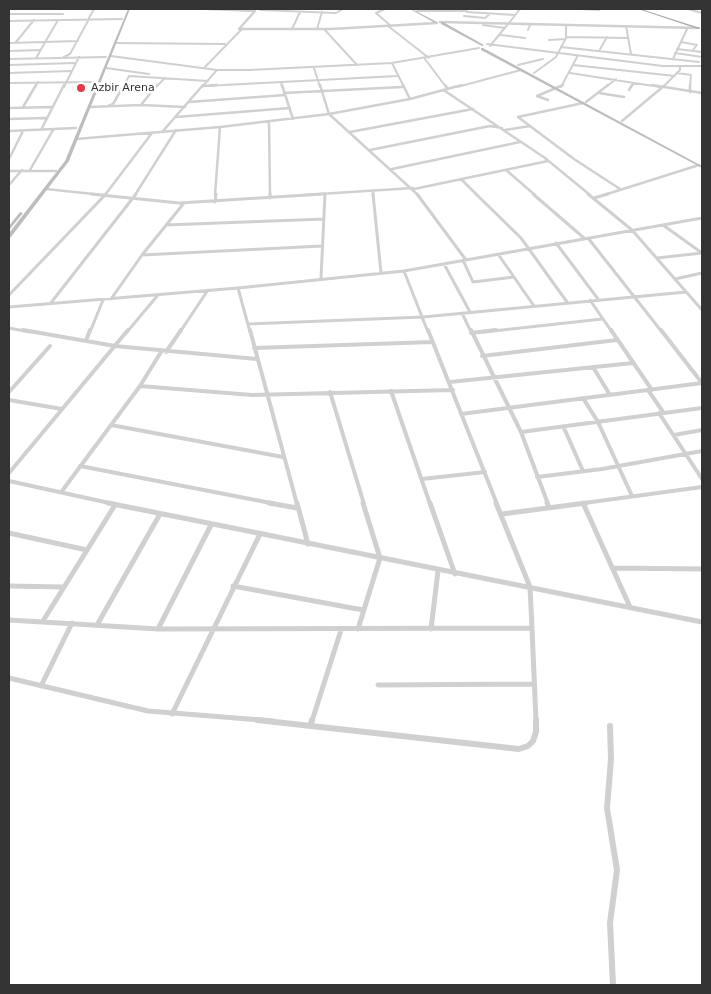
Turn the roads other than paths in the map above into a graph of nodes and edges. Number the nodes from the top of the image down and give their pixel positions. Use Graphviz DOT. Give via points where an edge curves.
graph roads {
  1 [pos="66,9"];
  2 [pos="94,9"];
  3 [pos="128,9"];
  4 [pos="208,9"];
  5 [pos="226,9"];
  6 [pos="265,9"];
  7 [pos="343,9"];
  8 [pos="385,9"];
  9 [pos="412,9"];
  10 [pos="520,9"];
  11 [pos="580,9"];
  12 [pos="640,9"];
  13 [pos="688,9"];
  14 [pos="599,10"];
  15 [pos="258,11"];
  16 [pos="418,11"];
  17 [pos="468,11"];
  18 [pos="300,12"];
  19 [pos="322,12"];
  20 [pos="491,13"];
  21 [pos="702,13"];
  22 [pos="9,14"];
  23 [pos="62,14"];
  24 [pos="515,15"];
  25 [pos="464,16"];
  26 [pos="59,19"];
  27 [pos="89,19"];
  28 [pos="122,19"];
  29 [pos="34,20"];
  30 [pos="461,20"];
  31 [pos="9,21"];
  32 [pos="439,23"];
  33 [pos="508,24"];
  34 [pos="483,25"];
  35 [pos="530,25"];
  36 [pos="389,26"];
  37 [pos="566,26"];
  38 [pos="626,26"];
  39 [pos="656,27"];
  40 [pos="241,28"];
  41 [pos="505,28"];
  42 [pos="701,28"];
  43 [pos="292,29"];
  44 [pos="317,29"];
  45 [pos="324,29"];
  46 [pos="687,29"];
  47 [pos="528,30"];
  48 [pos="501,35"];
  49 [pos="607,37"];
  50 [pos="525,38"];
  51 [pos="565,38"];
  52 [pos="628,38"];
  53 [pos="549,40"];
  54 [pos="78,41"];
  55 [pos="16,42"];
  56 [pos="44,42"];
  57 [pos="681,42"];
  58 [pos="9,43"];
  59 [pos="115,43"];
  60 [pos="225,44"];
  61 [pos="216,45"];
  62 [pos="485,46"];
  63 [pos="222,47"];
  64 [pos="561,47"];
  65 [pos="677,49"];
  66 [pos="40,50"];
  67 [pos="693,50"];
  68 [pos="9,51"];
  69 [pos="599,51"];
  70 [pos="702,52"];
  71 [pos="614,53"];
  72 [pos="675,53"];
  73 [pos="70,54"];
  74 [pos="557,54"];
  75 [pos="631,54"];
  76 [pos="110,56"];
  77 [pos="64,57"];
  78 [pos="73,57"];
  79 [pos="79,57"];
  80 [pos="578,57"];
  81 [pos="36,58"];
  82 [pos="106,58"];
  83 [pos="425,58"];
  84 [pos="429,58"];
  85 [pos="673,58"];
  86 [pos="702,58"];
  87 [pos="9,59"];
  88 [pos="543,60"];
  89 [pos="610,60"];
  90 [pos="76,63"];
  91 [pos="392,63"];
  92 [pos="697,63"];
  93 [pos="9,65"];
  94 [pos="357,65"];
  95 [pos="518,65"];
  96 [pos="573,65"];
  97 [pos="702,65"];
  98 [pos="680,67"];
  99 [pos="106,68"];
  100 [pos="203,68"];
  101 [pos="314,68"];
  102 [pos="217,70"];
  103 [pos="521,70"];
  104 [pos="72,71"];
  105 [pos="9,73"];
  106 [pos="570,73"];
  107 [pos="534,74"];
  108 [pos="676,75"];
  109 [pos="397,76"];
  110 [pos="166,78"];
  111 [pos="641,78"];
  112 [pos="318,79"];
  113 [pos="616,79"];
  114 [pos="208,81"];
  115 [pos="38,82"];
  116 [pos="65,82"];
  117 [pos="95,82"];
  118 [pos="281,82"];
  119 [pos="9,83"];
  120 [pos="635,83"];
  121 [pos="205,86"];
  122 [pos="402,87"];
  123 [pos="559,88"];
  124 [pos="662,88"];
  125 [pos="321,90"];
  126 [pos="447,90"];
  127 [pos="629,90"];
  128 [pos="690,92"];
  129 [pos="702,93"];
  130 [pos="285,94"];
  131 [pos="599,94"];
  132 [pos="624,97"];
  133 [pos="410,99"];
  134 [pos="548,100"];
  135 [pos="189,102"];
  136 [pos="585,102"];
  137 [pos="113,104"];
  138 [pos="141,105"];
  139 [pos="108,106"];
  140 [pos="122,106"];
  141 [pos="24,107"];
  142 [pos="52,107"];
  143 [pos="90,107"];
  144 [pos="185,107"];
  145 [pos="9,108"];
  146 [pos="290,108"];
  147 [pos="473,109"];
  148 [pos="84,114"];
  149 [pos="328,114"];
  150 [pos="46,118"];
  151 [pos="176,118"];
  152 [pos="9,119"];
  153 [pos="293,119"];
  154 [pos="622,120"];
  155 [pos="269,122"];
  156 [pos="495,123"];
  157 [pos="490,126"];
  158 [pos="530,126"];
  159 [pos="220,127"];
  160 [pos="76,129"];
  161 [pos="504,129"];
  162 [pos="41,130"];
  163 [pos="54,130"];
  164 [pos="176,130"];
  165 [pos="9,131"];
  166 [pos="23,131"];
  167 [pos="163,131"];
  168 [pos="350,132"];
  169 [pos="152,133"];
  170 [pos="76,140"];
  171 [pos="520,142"];
  172 [pos="370,150"];
  173 [pos="9,158"];
  174 [pos="548,161"];
  175 [pos="701,166"];
  176 [pos="392,169"];
  177 [pos="9,170"];
  178 [pos="22,170"];
  179 [pos="30,170"];
  180 [pos="506,170"];
  181 [pos="56,171"];
  182 [pos="461,179"];
  183 [pos="9,185"];
  184 [pos="46,187"];
  185 [pos="414,188"];
  186 [pos="620,189"];
  187 [pos="373,191"];
  188 [pos="325,194"];
  189 [pos="104,196"];
  190 [pos="270,198"];
  191 [pos="594,198"];
  192 [pos="133,199"];
  193 [pos="216,202"];
  194 [pos="184,203"];
  195 [pos="702,218"];
  196 [pos="324,219"];
  197 [pos="166,225"];
  198 [pos="662,225"];
  199 [pos="9,228"];
  200 [pos="632,230"];
  201 [pos="9,236"];
  202 [pos="586,238"];
  203 [pos="556,243"];
  204 [pos="322,246"];
  205 [pos="529,248"];
  206 [pos="498,254"];
  207 [pos="142,255"];
  208 [pos="657,258"];
  209 [pos="464,260"];
  210 [pos="444,264"];
  211 [pos="404,270"];
  212 [pos="381,273"];
  213 [pos="702,273"];
  214 [pos="514,277"];
  215 [pos="321,278"];
  216 [pos="675,279"];
  217 [pos="238,288"];
  218 [pos="208,290"];
  219 [pos="686,292"];
  220 [pos="9,295"];
  221 [pos="158,295"];
  222 [pos="635,296"];
  223 [pos="111,299"];
  224 [pos="598,299"];
  225 [pos="103,300"];
  226 [pos="590,300"];
  227 [pos="567,302"];
  228 [pos="50,304"];
  229 [pos="534,306"];
  230 [pos="9,307"];
  231 [pos="702,310"];
  232 [pos="470,312"];
  233 [pos="462,313"];
  234 [pos="423,317"];
  235 [pos="602,319"];
  236 [pos="248,324"];
  237 [pos="9,329"];
  238 [pos="471,333"];
  239 [pos="617,340"];
  240 [pos="86,341"];
  241 [pos="433,342"];
  242 [pos="50,346"];
  243 [pos="115,346"];
  244 [pos="254,348"];
  245 [pos="164,352"];
  246 [pos="482,356"];
  247 [pos="257,359"];
  248 [pos="633,363"];
  249 [pos="593,368"];
  250 [pos="494,378"];
  251 [pos="450,382"];
  252 [pos="702,383"];
  253 [pos="140,386"];
  254 [pos="453,390"];
  255 [pos="650,390"];
  256 [pos="391,391"];
  257 [pos="9,392"];
  258 [pos="330,392"];
  259 [pos="267,393"];
  260 [pos="610,395"];
  261 [pos="583,398"];
  262 [pos="9,400"];
  263 [pos="509,408"];
  264 [pos="702,408"];
  265 [pos="62,409"];
  266 [pos="661,413"];
  267 [pos="461,414"];
  268 [pos="598,422"];
  269 [pos="111,425"];
  270 [pos="564,428"];
  271 [pos="702,430"];
  272 [pos="520,432"];
  273 [pos="674,435"];
  274 [pos="702,451"];
  275 [pos="685,454"];
  276 [pos="283,457"];
  277 [pos="80,466"];
  278 [pos="618,466"];
  279 [pos="584,471"];
  280 [pos="485,472"];
  281 [pos="9,473"];
  282 [pos="537,476"];
  283 [pos="422,479"];
  284 [pos="702,479"];
  285 [pos="9,481"];
  286 [pos="702,487"];
  287 [pos="62,491"];
  288 [pos="632,496"];
  289 [pos="583,504"];
  290 [pos="115,505"];
  291 [pos="549,507"];
  292 [pos="297,508"];
  293 [pos="160,514"];
  294 [pos="502,514"];
  295 [pos="210,525"];
  296 [pos="9,533"];
  297 [pos="260,534"];
  298 [pos="308,544"];
  299 [pos="87,550"];
  300 [pos="380,558"];
  301 [pos="613,568"];
  302 [pos="702,569"];
  303 [pos="438,571"];
  304 [pos="455,574"];
  305 [pos="9,586"];
  306 [pos="233,586"];
  307 [pos="63,587"];
  308 [pos="530,587"];
  309 [pos="630,607"];
  310 [pos="363,610"];
  311 [pos="9,620"];
  312 [pos="43,621"];
  313 [pos="702,622"];
  314 [pos="72,623"];
  315 [pos="97,625"];
  316 [pos="532,628"];
  317 [pos="158,629"];
  318 [pos="212,629"];
  319 [pos="358,629"];
  320 [pos="431,629"];
  321 [pos="341,630"];
  322 [pos="9,678"];
  323 [pos="534,684"];
  324 [pos="378,685"];
  325 [pos="41,686"];
  326 [pos="172,714"];
  327 [pos="311,724"];
  328 [pos="610,726"];
  329 [pos="613,985"];
  1 -- 23 [label="street"];
  2 -- 27 [label="street"];
  3 -- 28 [label="main road"];
  3 -- 59 [label="main road"];
  4 -- 15 [label="street"];
  5 -- 15 [label="street"];
  6 -- 15 [label="street"];
  7 -- 19 [label="street"];
  8 -- 36 [label="street" via="378,10 376,14"];
  9 -- 16 [label="main road"];
  9 -- 32 [label="main road"];
  10 -- 24 [label="street"];
  11 -- 14 [label="street"];
  12 -- 42 [label="main road"];
  13 -- 21 [label="street"];
  15 -- 18 [label="street"];
  15 -- 40 [label="street"];
  16 -- 17 [label="street"];
  16 -- 32 [label="main road"];
  17 -- 20 [label="street"];
  17 -- 25 [label="street"];
  18 -- 19 [label="street"];
  18 -- 43 [label="street"];
  19 -- 44 [label="street"];
  20 -- 24 [label="street"];
  20 -- 25 [label="street" via="485,18"];
  22 -- 23 [label="street"];
  23 -- 26 [label="street"];
  24 -- 33 [label="street"];
  25 -- 30 [label="street"];
  26 -- 27 [label="street"];
  26 -- 29 [label="street"];
  26 -- 56 [label="street"];
  27 -- 28 [label="street"];
  27 -- 54 [label="street"];
  28 -- 82 [label="main road"];
  29 -- 31 [label="street"];
  29 -- 55 [label="street"];
  32 -- 33 [label="street"];
  32 -- 36 [label="street"];
  32 -- 62 [label="main road"];
  32 -- 62 [label="main road"];
  33 -- 35 [label="street"];
  33 -- 39 [label="street"];
  33 -- 41 [label="street"];
  34 -- 41 [label="street"];
  35 -- 37 [label="street"];
  35 -- 47 [label="street"];
  36 -- 44 [label="street"];
  36 -- 45 [label="street"];
  36 -- 84 [label="street"];
  37 -- 38 [label="street"];
  37 -- 51 [label="street"];
  38 -- 39 [label="street"];
  38 -- 52 [label="street"];
  39 -- 42 [label="street"];
  39 -- 46 [label="street"];
  40 -- 43 [label="street"];
  40 -- 45 [label="street"];
  40 -- 60 [label="street"];
  40 -- 100 [label="street"];
  41 -- 48 [label="street"];
  42 -- 46 [label="street"];
  43 -- 44 [label="street"];
  45 -- 94 [label="street"];
  46 -- 57 [label="street"];
  48 -- 50 [label="street"];
  48 -- 62 [label="street"];
  49 -- 51 [label="street"];
  49 -- 52 [label="street"];
  49 -- 69 [label="street"];
  51 -- 53 [label="street"];
  51 -- 64 [label="street"];
  52 -- 75 [label="street"];
  54 -- 56 [label="street"];
  54 -- 73 [label="street"];
  55 -- 56 [label="street"];
  55 -- 58 [label="street"];
  56 -- 66 [label="street"];
  57 -- 65 [label="street"];
  57 -- 67 [label="street" via="697,45"];
  59 -- 61 [label="street"];
  59 -- 76 [label="main road"];
  60 -- 61 [label="street"];
  60 -- 63 [label="street"];
  61 -- 63 [label="street"];
  62 -- 74 [label="street"];
  62 -- 84 [label="street"];
  62 -- 95 [label="main road"];
  62 -- 103 [label="main road"];
  63 -- 100 [label="street"];
  64 -- 69 [label="street"];
  64 -- 74 [label="street"];
  65 -- 67 [label="street"];
  65 -- 72 [label="street"];
  66 -- 68 [label="street"];
  66 -- 81 [label="street"];
  67 -- 70 [label="street"];
  69 -- 71 [label="street"];
  71 -- 75 [label="street"];
  71 -- 89 [label="street"];
  72 -- 85 [label="street"];
  72 -- 86 [label="street"];
  73 -- 77 [label="street"];
  73 -- 78 [label="street"];
  74 -- 80 [label="street"];
  74 -- 107 [label="street"];
  75 -- 85 [label="street"];
  76 -- 99 [label="main road"];
  76 -- 100 [label="street"];
  77 -- 78 [label="street"];
  77 -- 81 [label="street"];
  78 -- 79 [label="street"];
  79 -- 82 [label="street"];
  79 -- 90 [label="street"];
  80 -- 89 [label="street"];
  80 -- 96 [label="street"];
  81 -- 87 [label="street"];
  82 -- 117 [label="main road"];
  83 -- 84 [label="street"];
  83 -- 91 [label="street"];
  83 -- 126 [label="street"];
  85 -- 92 [label="street"];
  86 -- 92 [label="street"];
  88 -- 95 [label="street"];
  89 -- 98 [label="street"];
  90 -- 93 [label="street"];
  90 -- 104 [label="street"];
  91 -- 94 [label="street"];
  91 -- 109 [label="street"];
  92 -- 97 [label="street"];
  92 -- 98 [label="street"];
  94 -- 101 [label="street"];
  95 -- 107 [label="main road"];
  96 -- 106 [label="street"];
  96 -- 108 [label="street"];
  98 -- 108 [label="street"];
  99 -- 110 [label="street"];
  99 -- 143 [label="main road"];
  100 -- 102 [label="street"];
  101 -- 102 [label="street"];
  101 -- 112 [label="street"];
  102 -- 114 [label="street"];
  103 -- 123 [label="main road"];
  103 -- 126 [label="street"];
  104 -- 105 [label="street"];
  104 -- 116 [label="street"];
  106 -- 113 [label="street"];
  106 -- 123 [label="street"];
  107 -- 123 [label="main road"];
  108 -- 124 [label="street"];
  108 -- 128 [label="street" via="691,75"];
  109 -- 112 [label="street"];
  109 -- 122 [label="street"];
  110 -- 114 [label="street"];
  110 -- 137 [label="street" via="129,76"];
  110 -- 138 [label="street"];
  111 -- 120 [label="street"];
  112 -- 118 [label="street"];
  112 -- 125 [label="street"];
  113 -- 120 [label="street"];
  113 -- 131 [label="street"];
  114 -- 121 [label="street"];
  115 -- 116 [label="street"];
  115 -- 119 [label="street"];
  115 -- 141 [label="street"];
  116 -- 117 [label="street"];
  116 -- 142 [label="street"];
  117 -- 148 [label="main road"];
  118 -- 121 [label="street"];
  118 -- 130 [label="street"];
  120 -- 124 [label="street"];
  120 -- 127 [label="street"];
  121 -- 135 [label="street"];
  122 -- 125 [label="street"];
  122 -- 133 [label="street"];
  123 -- 134 [label="street" via="537,96"];
  123 -- 136 [label="main road"];
  124 -- 128 [label="street"];
  124 -- 154 [label="street"];
  125 -- 130 [label="street"];
  125 -- 149 [label="street"];
  126 -- 133 [label="street"];
  126 -- 147 [label="street"];
  128 -- 129 [label="street"];
  130 -- 135 [label="street"];
  130 -- 146 [label="street"];
  131 -- 132 [label="street"];
  131 -- 136 [label="street"];
  133 -- 149 [label="street"];
  135 -- 144 [label="street"];
  136 -- 154 [label="main road"];
  136 -- 158 [label="street" via="519,116"];
  136 -- 175 [label="main road"];
  137 -- 139 [label="street"];
  137 -- 140 [label="street"];
  138 -- 140 [label="street"];
  138 -- 144 [label="street"];
  139 -- 140 [label="street"];
  139 -- 143 [label="street"];
  141 -- 142 [label="street"];
  141 -- 145 [label="street"];
  142 -- 150 [label="street"];
  143 -- 148 [label="main road"];
  144 -- 151 [label="street"];
  146 -- 151 [label="street"];
  146 -- 153 [label="street"];
  147 -- 156 [label="street"];
  147 -- 168 [label="street"];
  148 -- 160 [label="main road"];
  148 -- 170 [label="main road"];
  149 -- 153 [label="street"];
  149 -- 168 [label="street"];
  150 -- 152 [label="street"];
  150 -- 162 [label="street"];
  151 -- 167 [label="street"];
  153 -- 155 [label="street"];
  154 -- 175 [label="main road"];
  155 -- 159 [label="street"];
  155 -- 190 [label="street"];
  156 -- 157 [label="street"];
  156 -- 161 [label="street"];
  157 -- 161 [label="street"];
  157 -- 172 [label="street"];
  158 -- 161 [label="street"];
  158 -- 186 [label="street"];
  159 -- 164 [label="street"];
  159 -- 193 [label="street"];
  160 -- 163 [label="street"];
  160 -- 181 [label="main road"];
  161 -- 171 [label="street"];
  162 -- 163 [label="street"];
  162 -- 166 [label="street"];
  163 -- 179 [label="street"];
  164 -- 167 [label="street"];
  164 -- 192 [label="street"];
  165 -- 166 [label="street"];
  166 -- 173 [label="street"];
  167 -- 169 [label="street"];
  168 -- 172 [label="street"];
  169 -- 170 [label="street"];
  169 -- 189 [label="street"];
  170 -- 184 [label="main road" via="67,161"];
  171 -- 174 [label="street"];
  171 -- 176 [label="street"];
  172 -- 176 [label="street"];
  174 -- 180 [label="street"];
  174 -- 191 [label="street"];
  175 -- 186 [label="street"];
  176 -- 185 [label="street"];
  177 -- 178 [label="street"];
  178 -- 179 [label="street"];
  178 -- 183 [label="street"];
  179 -- 181 [label="street"];
  180 -- 182 [label="street"];
  180 -- 202 [label="street"];
  181 -- 184 [label="main road"];
  182 -- 185 [label="street"];
  182 -- 205 [label="street"];
  184 -- 189 [label="street"];
  184 -- 199 [label="main road"];
  184 -- 201 [label="main road"];
  185 -- 187 [label="street"];
  185 -- 209 [label="street"];
  186 -- 191 [label="street"];
  187 -- 188 [label="street"];
  187 -- 212 [label="street"];
  188 -- 190 [label="street"];
  188 -- 196 [label="street"];
  189 -- 192 [label="street"];
  189 -- 220 [label="street"];
  190 -- 193 [label="street"];
  191 -- 200 [label="street"];
  192 -- 194 [label="street"];
  192 -- 228 [label="street"];
  193 -- 194 [label="street"];
  194 -- 197 [label="street"];
  195 -- 198 [label="street"];
  196 -- 197 [label="street"];
  196 -- 204 [label="street"];
  197 -- 207 [label="street"];
  198 -- 200 [label="street"];
  198 -- 208 [label="street" via="702,253"];
  200 -- 202 [label="street"];
  200 -- 208 [label="street"];
  202 -- 203 [label="street"];
  202 -- 222 [label="street"];
  203 -- 205 [label="street"];
  203 -- 224 [label="street"];
  204 -- 207 [label="street"];
  204 -- 215 [label="street"];
  205 -- 206 [label="street"];
  205 -- 227 [label="street"];
  206 -- 209 [label="street"];
  206 -- 214 [label="street"];
  207 -- 223 [label="street"];
  208 -- 216 [label="street"];
  209 -- 210 [label="street"];
  209 -- 214 [label="street" via="474,282"];
  210 -- 211 [label="street"];
  210 -- 232 [label="street"];
  211 -- 212 [label="street"];
  211 -- 234 [label="street"];
  212 -- 215 [label="street"];
  213 -- 216 [label="street"];
  214 -- 229 [label="street"];
  215 -- 217 [label="street"];
  216 -- 219 [label="street"];
  217 -- 218 [label="street"];
  217 -- 236 [label="street"];
  218 -- 221 [label="street"];
  218 -- 245 [label="street"];
  219 -- 222 [label="street"];
  219 -- 231 [label="street"];
  221 -- 223 [label="street"];
  221 -- 243 [label="street"];
  222 -- 224 [label="street"];
  222 -- 252 [label="street"];
  223 -- 225 [label="street"];
  224 -- 226 [label="street"];
  225 -- 228 [label="street"];
  225 -- 240 [label="street"];
  226 -- 227 [label="street"];
  226 -- 235 [label="street"];
  227 -- 229 [label="street"];
  228 -- 230 [label="street"];
  229 -- 232 [label="street"];
  232 -- 233 [label="street"];
  233 -- 234 [label="street"];
  233 -- 238 [label="street"];
  234 -- 236 [label="street"];
  234 -- 241 [label="street"];
  235 -- 238 [label="street"];
  235 -- 239 [label="street"];
  236 -- 244 [label="street"];
  237 -- 240 [label="street"];
  238 -- 246 [label="street"];
  239 -- 246 [label="street"];
  239 -- 248 [label="street"];
  240 -- 243 [label="street"];
  241 -- 244 [label="street"];
  241 -- 251 [label="street"];
  242 -- 257 [label="street"];
  243 -- 245 [label="street"];
  243 -- 265 [label="street"];
  244 -- 247 [label="street"];
  245 -- 247 [label="street"];
  245 -- 253 [label="street"];
  246 -- 250 [label="street"];
  247 -- 259 [label="street"];
  248 -- 249 [label="street"];
  248 -- 255 [label="street"];
  249 -- 250 [label="street"];
  249 -- 260 [label="street"];
  250 -- 251 [label="street"];
  250 -- 263 [label="street"];
  251 -- 254 [label="street"];
  252 -- 255 [label="street"];
  253 -- 259 [label="street" via="252,395"];
  253 -- 269 [label="street"];
  254 -- 256 [label="street"];
  254 -- 267 [label="street"];
  255 -- 260 [label="street"];
  255 -- 266 [label="street"];
  256 -- 258 [label="street"];
  256 -- 283 [label="street"];
  258 -- 259 [label="street"];
  258 -- 300 [label="street"];
  259 -- 276 [label="street"];
  260 -- 261 [label="street"];
  261 -- 263 [label="street"];
  261 -- 268 [label="street"];
  262 -- 265 [label="street"];
  263 -- 267 [label="street"];
  263 -- 272 [label="street"];
  264 -- 266 [label="street"];
  265 -- 281 [label="street"];
  266 -- 268 [label="street"];
  266 -- 273 [label="street"];
  267 -- 280 [label="street"];
  268 -- 270 [label="street"];
  268 -- 278 [label="street"];
  269 -- 276 [label="street"];
  269 -- 277 [label="street"];
  270 -- 272 [label="street"];
  270 -- 279 [label="street"];
  271 -- 273 [label="street"];
  272 -- 282 [label="street"];
  273 -- 275 [label="street"];
  274 -- 275 [label="street"];
  275 -- 278 [label="street"];
  275 -- 284 [label="street"];
  276 -- 292 [label="street"];
  277 -- 287 [label="street"];
  277 -- 292 [label="street"];
  278 -- 279 [label="street"];
  278 -- 288 [label="street"];
  279 -- 282 [label="street"];
  280 -- 283 [label="street"];
  280 -- 294 [label="street"];
  282 -- 291 [label="street"];
  283 -- 304 [label="street"];
  285 -- 287 [label="street"];
  286 -- 288 [label="street"];
  287 -- 290 [label="street"];
  288 -- 289 [label="street"];
  289 -- 291 [label="street"];
  289 -- 301 [label="street"];
  290 -- 293 [label="street"];
  290 -- 299 [label="street"];
  291 -- 294 [label="street"];
  292 -- 298 [label="street"];
  293 -- 295 [label="street"];
  293 -- 315 [label="street"];
  294 -- 308 [label="street"];
  295 -- 297 [label="street"];
  295 -- 317 [label="street"];
  296 -- 299 [label="street"];
  297 -- 298 [label="street"];
  297 -- 306 [label="street"];
  298 -- 300 [label="street"];
  299 -- 307 [label="street"];
  300 -- 303 [label="street"];
  300 -- 310 [label="street"];
  301 -- 302 [label="street"];
  301 -- 309 [label="street"];
  303 -- 304 [label="street"];
  303 -- 320 [label="street"];
  304 -- 308 [label="street"];
  305 -- 307 [label="street"];
  306 -- 310 [label="street"];
  306 -- 318 [label="street"];
  307 -- 312 [label="street"];
  308 -- 309 [label="street"];
  308 -- 316 [label="street"];
  309 -- 313 [label="street"];
  310 -- 319 [label="street"];
  311 -- 312 [label="street"];
  312 -- 314 [label="street"];
  314 -- 315 [label="street"];
  314 -- 325 [label="street"];
  315 -- 317 [label="street"];
  316 -- 320 [label="street"];
  316 -- 323 [label="street"];
  317 -- 318 [label="street"];
  318 -- 321 [label="street"];
  318 -- 326 [label="street"];
  319 -- 320 [label="street"];
  319 -- 321 [label="street"];
  321 -- 327 [label="street"];
  322 -- 325 [label="street"];
  323 -- 324 [label="street"];
  323 -- 327 [label="street" via="534,741 519,749"];
  325 -- 326 [label="street"];
  326 -- 327 [label="street"];
  328 -- 329 [label="street" via="607,808 617,870 610,923"];
}
